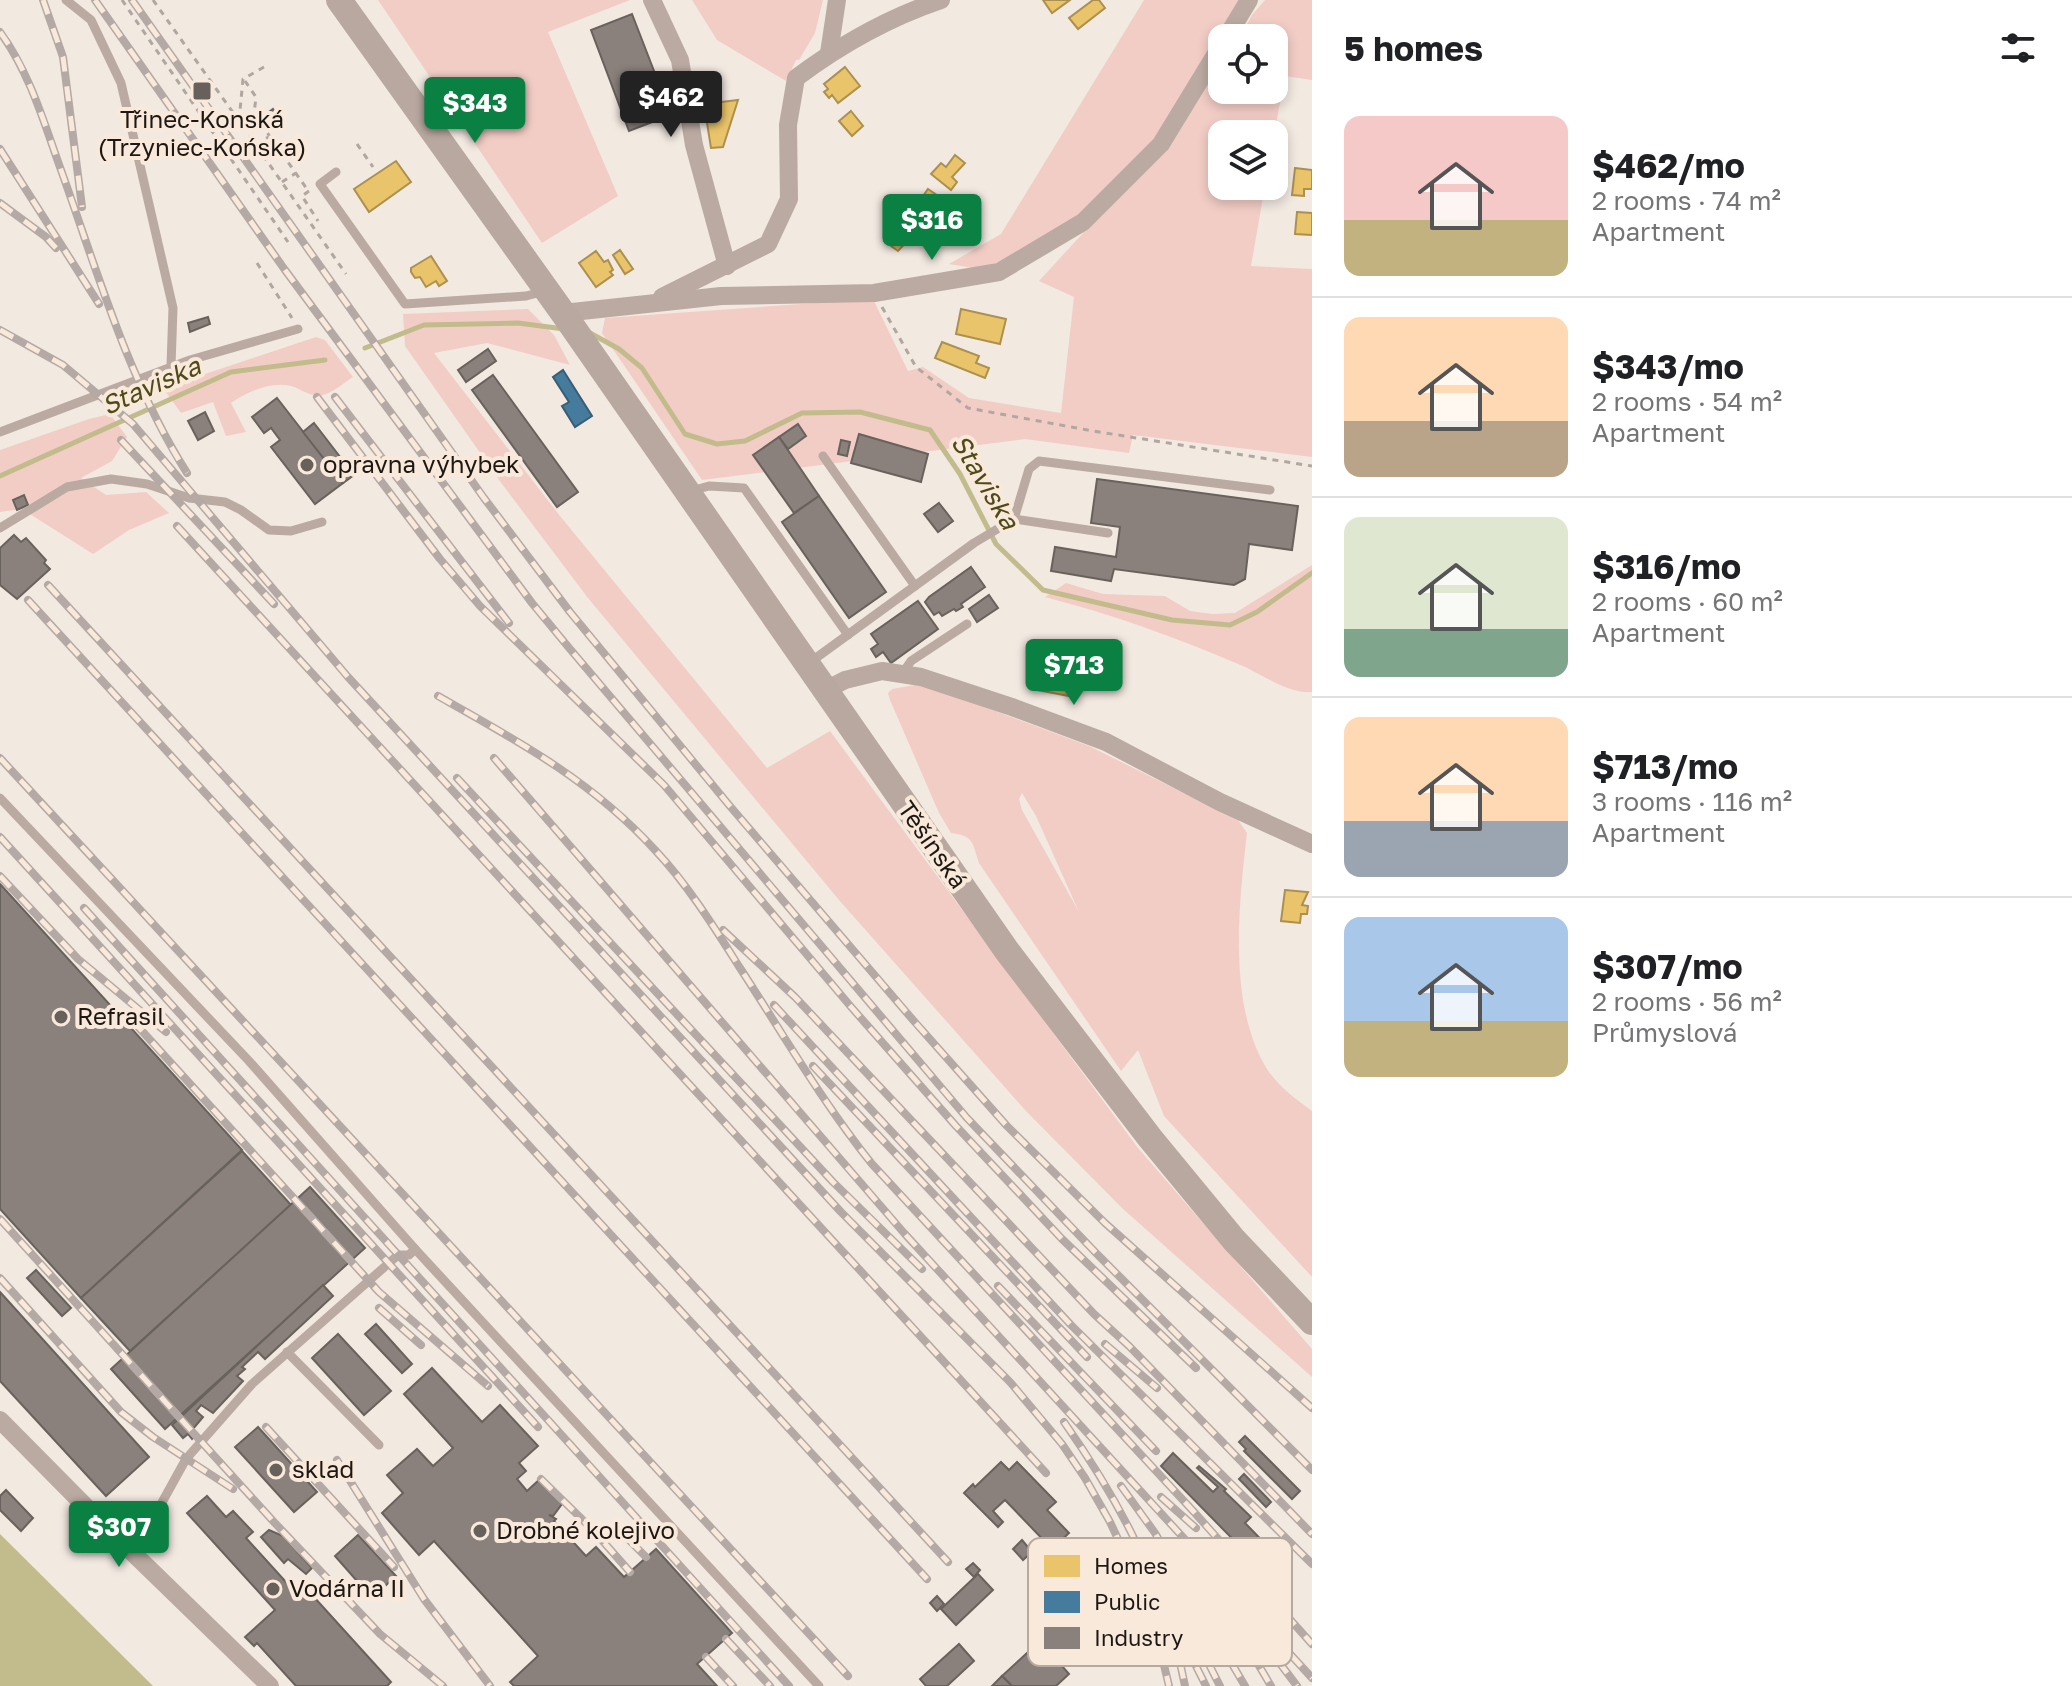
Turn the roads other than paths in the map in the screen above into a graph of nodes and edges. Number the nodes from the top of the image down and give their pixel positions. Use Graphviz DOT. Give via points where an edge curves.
graph roads {
  1 [pos="66,0"];
  2 [pos="339,0"];
  3 [pos="652,0"];
  4 [pos="837,0"];
  5 [pos="941,0"];
  6 [pos="1249,0"];
  7 [pos="1234,24"];
  8 [pos="829,53"];
  9 [pos="1208,67"];
  10 [pos="336,172"];
  11 [pos="727,266"];
  12 [pos="547,291"];
  13 [pos="653,302"];
  14 [pos="563,313"];
  15 [pos="298,329"];
  16 [pos="171,366"];
  17 [pos="0,432"];
  18 [pos="823,456"];
  19 [pos="1270,490"];
  20 [pos="687,493"];
  21 [pos="1014,519"];
  22 [pos="322,522"];
  23 [pos="0,528"];
  24 [pos="1108,533"];
  25 [pos="915,586"];
  26 [pos="967,624"];
  27 [pos="848,635"];
  28 [pos="807,665"];
  29 [pos="902,674"];
  30 [pos="824,691"];
  31 [pos="0,798"];
  32 [pos="1312,844"];
  33 [pos="415,1249"];
  34 [pos="1312,1322"];
  35 [pos="287,1352"];
  36 [pos="0,1420"];
  37 [pos="379,1445"];
  38 [pos="134,1553"];
  39 [pos="270,1686"];
  40 [pos="819,1686"];
  1 -- 16 [label="lane" via="91,20 121,83 173,308"];
  2 -- 12 [label="main road, Těšínská"];
  3 -- 11 [label="street" via="680,60 694,145"];
  4 -- 8 [label="street"];
  5 -- 8 [label="street"];
  6 -- 7 [label="street"];
  8 -- 11 [label="street" via="796,78 788,125 789,199 768,244"];
  9 -- 13 [label="street" via="1161,144 1083,222 999,272 874,293"];
  10 -- 12 [label="lane" via="320,184 405,304"];
  11 -- 13 [label="street"];
  12 -- 14 [label="main road, Těšínská"];
  13 -- 14 [label="street"];
  14 -- 20 [label="main road, Těšínská"];
  15 -- 16 [label="lane"];
  16 -- 17 [label="lane"];
  18 -- 25 [label="lane"];
  19 -- 21 [label="lane" via="1039,461 1029,469"];
  20 -- 27 [label="lane" via="709,486 744,488"];
  20 -- 28 [label="main road, Těšínská"];
  21 -- 24 [label="lane"];
  21 -- 25 [label="lane"];
  22 -- 23 [label="lane" via="269,530 225,502 111,479 67,487"];
  25 -- 27 [label="lane"];
  26 -- 29 [label="lane" via="911,661"];
  27 -- 28 [label="lane"];
  28 -- 30 [label="main road, Těšínská"];
  29 -- 30 [label="street" via="882,671"];
  29 -- 32 [label="street" via="999,702 1106,742"];
  30 -- 34 [label="main road, Těšínská" via="1077,1045 1234,1240"];
  31 -- 33 [label="lane" via="249,1061"];
  33 -- 35 [label="lane" via="398,1255"];
  33 -- 40 [label="lane"];
  35 -- 37 [label="lane"];
  35 -- 38 [label="lane" via="186,1459"];
  36 -- 38 [label="street"];
  38 -- 39 [label="street"];
}
